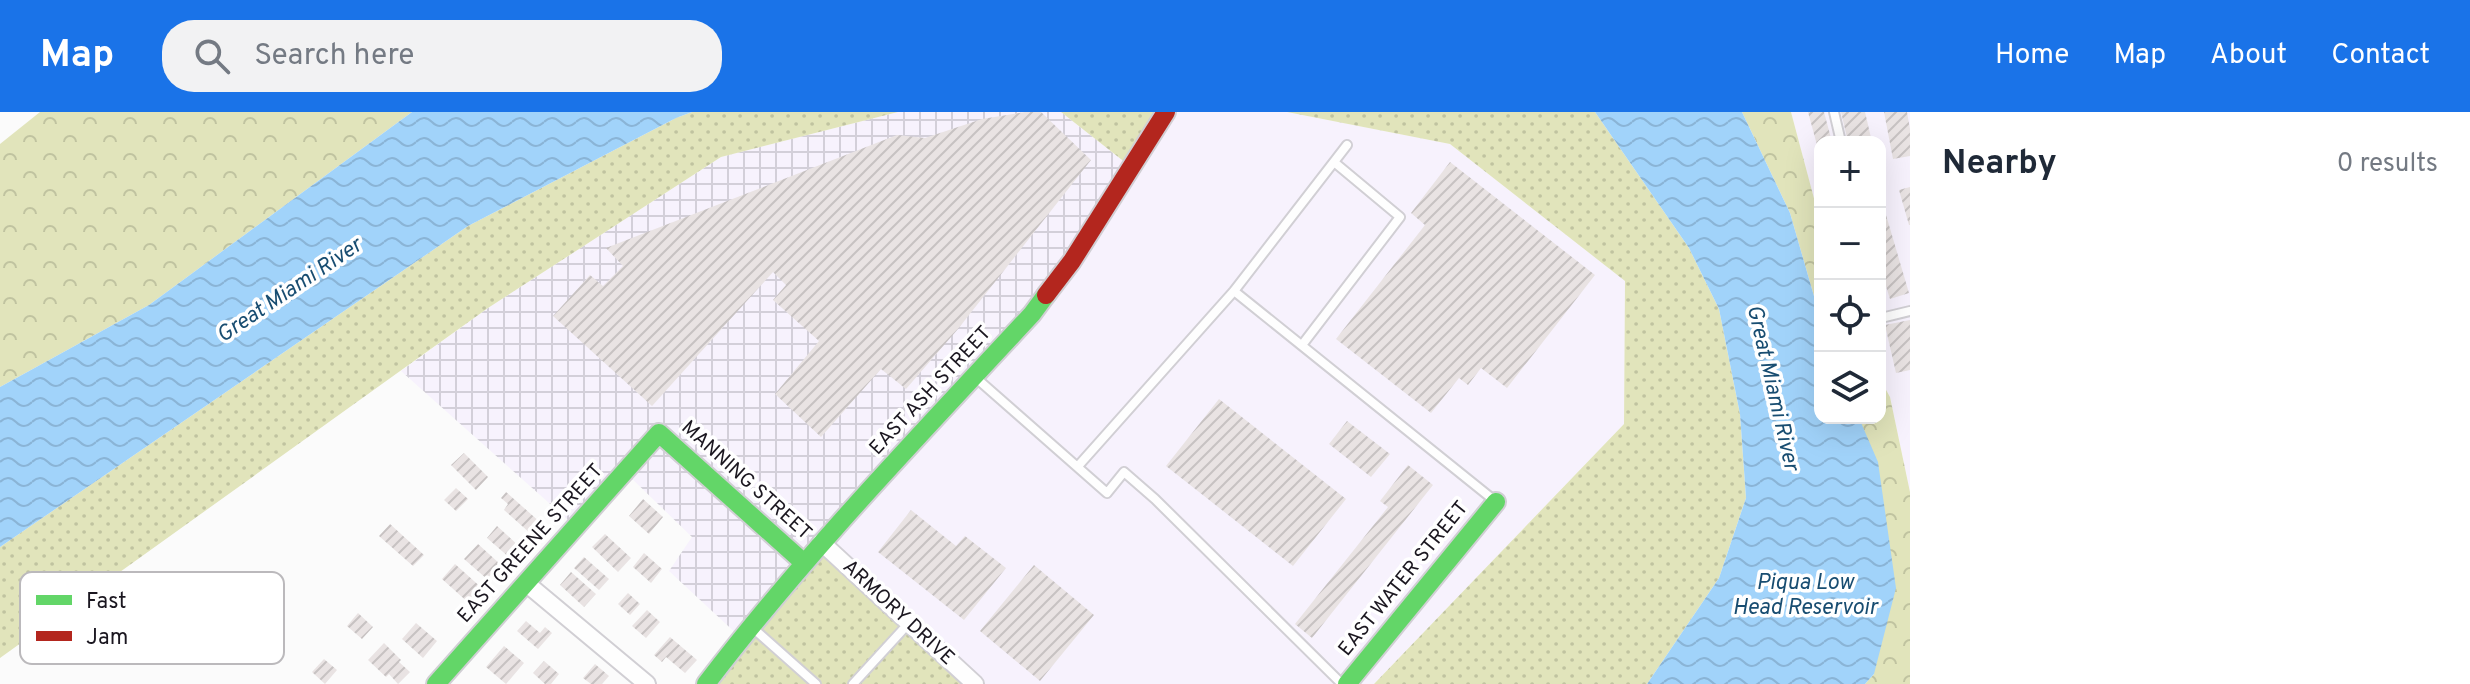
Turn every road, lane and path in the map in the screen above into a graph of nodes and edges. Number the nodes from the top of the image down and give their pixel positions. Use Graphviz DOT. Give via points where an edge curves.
graph roads {
  1 [pos="1166,112"];
  2 [pos="1834,112"];
  3 [pos="1840,136"];
  4 [pos="1347,145"];
  5 [pos="1334,162"];
  6 [pos="1234,291"];
  7 [pos="1910,311"];
  8 [pos="1886,317"];
  9 [pos="1302,345"];
  10 [pos="975,377"];
  11 [pos="659,433"];
  12 [pos="1079,465"];
  13 [pos="1496,502"];
  14 [pos="821,542"];
  15 [pos="803,562"];
  16 [pos="526,583"];
  17 [pos="908,624"];
  18 [pos="750,626"];
  19 [pos="436,684"];
  20 [pos="647,684"];
  21 [pos="706,684"];
  22 [pos="816,684"];
  23 [pos="853,684"];
  24 [pos="975,684"];
  25 [pos="1344,684"];
  1 -- 10 [label="street, EAST ASH STREET" via="1072,261"];
  2 -- 3 [label="lane"];
  4 -- 5 [label="lane"];
  5 -- 6 [label="lane"];
  5 -- 9 [label="lane" via="1400,217"];
  6 -- 9 [label="lane"];
  6 -- 12 [label="lane"];
  7 -- 8 [label="lane"];
  9 -- 13 [label="lane"];
  10 -- 12 [label="lane"];
  10 -- 14 [label="street, EAST ASH STREET"];
  11 -- 15 [label="street, MANNING STREET"];
  11 -- 16 [label="street, EAST GREENE STREET"];
  12 -- 25 [label="lane" via="1107,493 1124,472"];
  13 -- 25 [label="street, EAST WATER STREET"];
  14 -- 15 [label="street, EAST ASH STREET"];
  14 -- 17 [label="street, ARMORY DRIVE"];
  15 -- 18 [label="street, EAST ASH STREET"];
  16 -- 19 [label="street, EAST GREENE STREET"];
  16 -- 20 [label="street"];
  17 -- 23 [label="lane"];
  17 -- 24 [label="street, ARMORY DRIVE"];
  18 -- 21 [label="street, EAST ASH STREET"];
  18 -- 22 [label="lane"];
}
